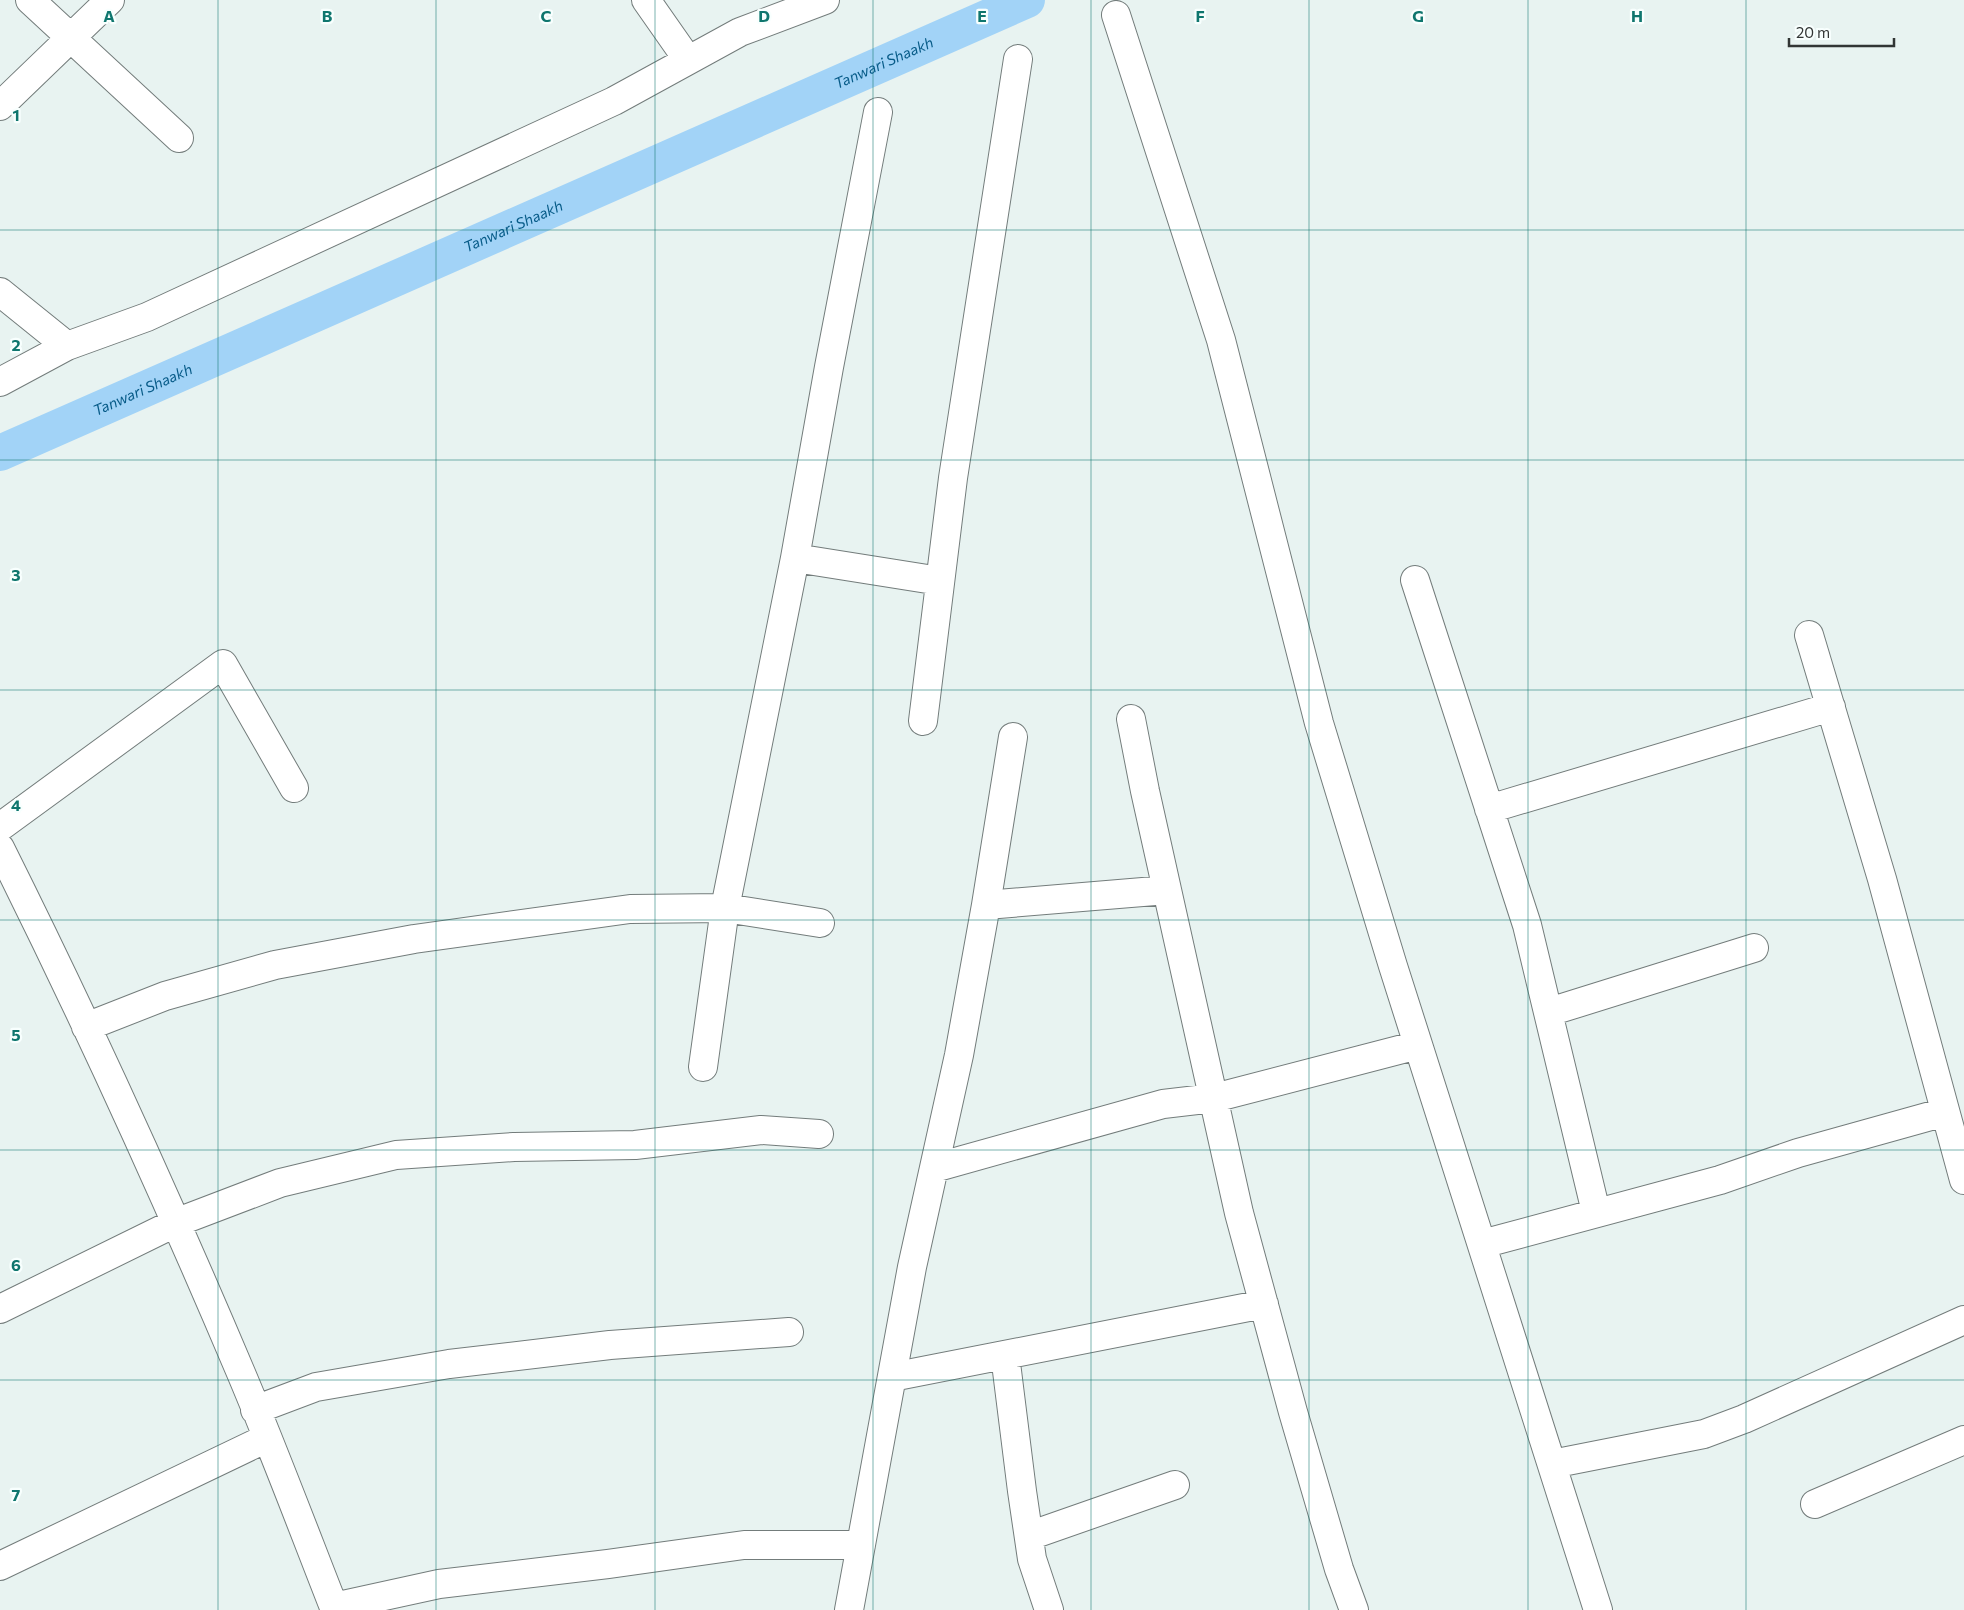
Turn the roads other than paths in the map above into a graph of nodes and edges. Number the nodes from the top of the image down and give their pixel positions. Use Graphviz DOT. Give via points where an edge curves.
graph roads {
  1 [pos="30,0"];
  2 [pos="110,0"];
  3 [pos="646,0"];
  4 [pos="825,0"];
  5 [pos="1116,15"];
  6 [pos="70,37"];
  7 [pos="1018,58"];
  8 [pos="688,60"];
  9 [pos="0,106"];
  10 [pos="878,112"];
  11 [pos="179,138"];
  12 [pos="0,292"];
  13 [pos="67,346"];
  14 [pos="0,382"];
  15 [pos="795,558"];
  16 [pos="1415,580"];
  17 [pos="940,581"];
  18 [pos="1809,635"];
  19 [pos="1831,708"];
  20 [pos="1131,719"];
  21 [pos="923,721"];
  22 [pos="1013,737"];
  23 [pos="294,788"];
  24 [pos="1489,809"];
  25 [pos="0,827"];
  26 [pos="0,848"];
  27 [pos="1167,890"];
  28 [pos="986,905"];
  29 [pos="725,908"];
  30 [pos="820,923"];
  31 [pos="1754,948"];
  32 [pos="1549,1012"];
  33 [pos="86,1027"];
  34 [pos="1418,1045"];
  35 [pos="703,1067"];
  36 [pos="1214,1098"];
  37 [pos="1945,1112"];
  38 [pos="819,1134"];
  39 [pos="934,1168"];
  40 [pos="1964,1180"];
  41 [pos="1596,1212"];
  42 [pos="175,1223"];
  43 [pos="1482,1244"];
  44 [pos="1264,1304"];
  45 [pos="0,1309"];
  46 [pos="1964,1320"];
  47 [pos="789,1332"];
  48 [pos="1005,1355"];
  49 [pos="892,1377"];
  50 [pos="256,1410"];
  51 [pos="267,1438"];
  52 [pos="1964,1440"];
  53 [pos="1552,1464"];
  54 [pos="1175,1485"];
  55 [pos="1815,1504"];
  56 [pos="1029,1536"];
  57 [pos="861,1545"];
  58 [pos="0,1566"];
  59 [pos="335,1608"];
  60 [pos="849,1610"];
  61 [pos="1049,1610"];
  62 [pos="1354,1610"];
  63 [pos="1598,1610"];
  1 -- 6 [label="street"];
  2 -- 6 [label="street"];
  3 -- 8 [label="street"];
  4 -- 8 [label="street" via="740,32"];
  5 -- 34 [label="street" via="1221,340 1319,723"];
  6 -- 9 [label="street"];
  6 -- 11 [label="street"];
  7 -- 17 [label="street" via="952,478"];
  8 -- 13 [label="street" via="596,110 147,317"];
  10 -- 15 [label="street"];
  12 -- 13 [label="street"];
  13 -- 14 [label="street"];
  15 -- 17 [label="street"];
  15 -- 29 [label="street"];
  16 -- 24 [label="street"];
  17 -- 21 [label="street"];
  18 -- 19 [label="street"];
  19 -- 24 [label="street"];
  19 -- 37 [label="street" via="1882,879"];
  20 -- 27 [label="street"];
  22 -- 28 [label="street"];
  23 -- 25 [label="street" via="223,664"];
  24 -- 32 [label="street" via="1527,925"];
  26 -- 33 [label="street"];
  27 -- 28 [label="street"];
  27 -- 36 [label="street"];
  28 -- 39 [label="street" via="960,1055"];
  29 -- 30 [label="street"];
  29 -- 33 [label="street" via="630,909 395,942 275,965 165,996"];
  29 -- 35 [label="street"];
  31 -- 32 [label="street"];
  32 -- 41 [label="street"];
  33 -- 42 [label="street"];
  34 -- 36 [label="street"];
  34 -- 43 [label="street"];
  36 -- 39 [label="street" via="1163,1104"];
  36 -- 44 [label="street" via="1239,1212"];
  37 -- 40 [label="street"];
  37 -- 41 [label="street" via="1798,1153 1720,1180"];
  38 -- 42 [label="street" via="760,1130 635,1145 396,1155 280,1184"];
  39 -- 49 [label="street"];
  41 -- 43 [label="street"];
  42 -- 45 [label="street"];
  42 -- 50 [label="street"];
  43 -- 53 [label="street"];
  44 -- 48 [label="street"];
  44 -- 62 [label="street" via="1339,1569"];
  46 -- 53 [label="street" via="1704,1434"];
  47 -- 50 [label="street" via="610,1345 449,1364 316,1387"];
  48 -- 49 [label="street"];
  48 -- 56 [label="street"];
  49 -- 57 [label="street"];
  50 -- 51 [label="street"];
  51 -- 58 [label="street"];
  51 -- 59 [label="street"];
  52 -- 55 [label="street"];
  53 -- 63 [label="street"];
  54 -- 56 [label="street"];
  56 -- 61 [label="street" via="1032,1559"];
  57 -- 59 [label="street" via="744,1545 440,1584"];
  57 -- 60 [label="street"];
}
